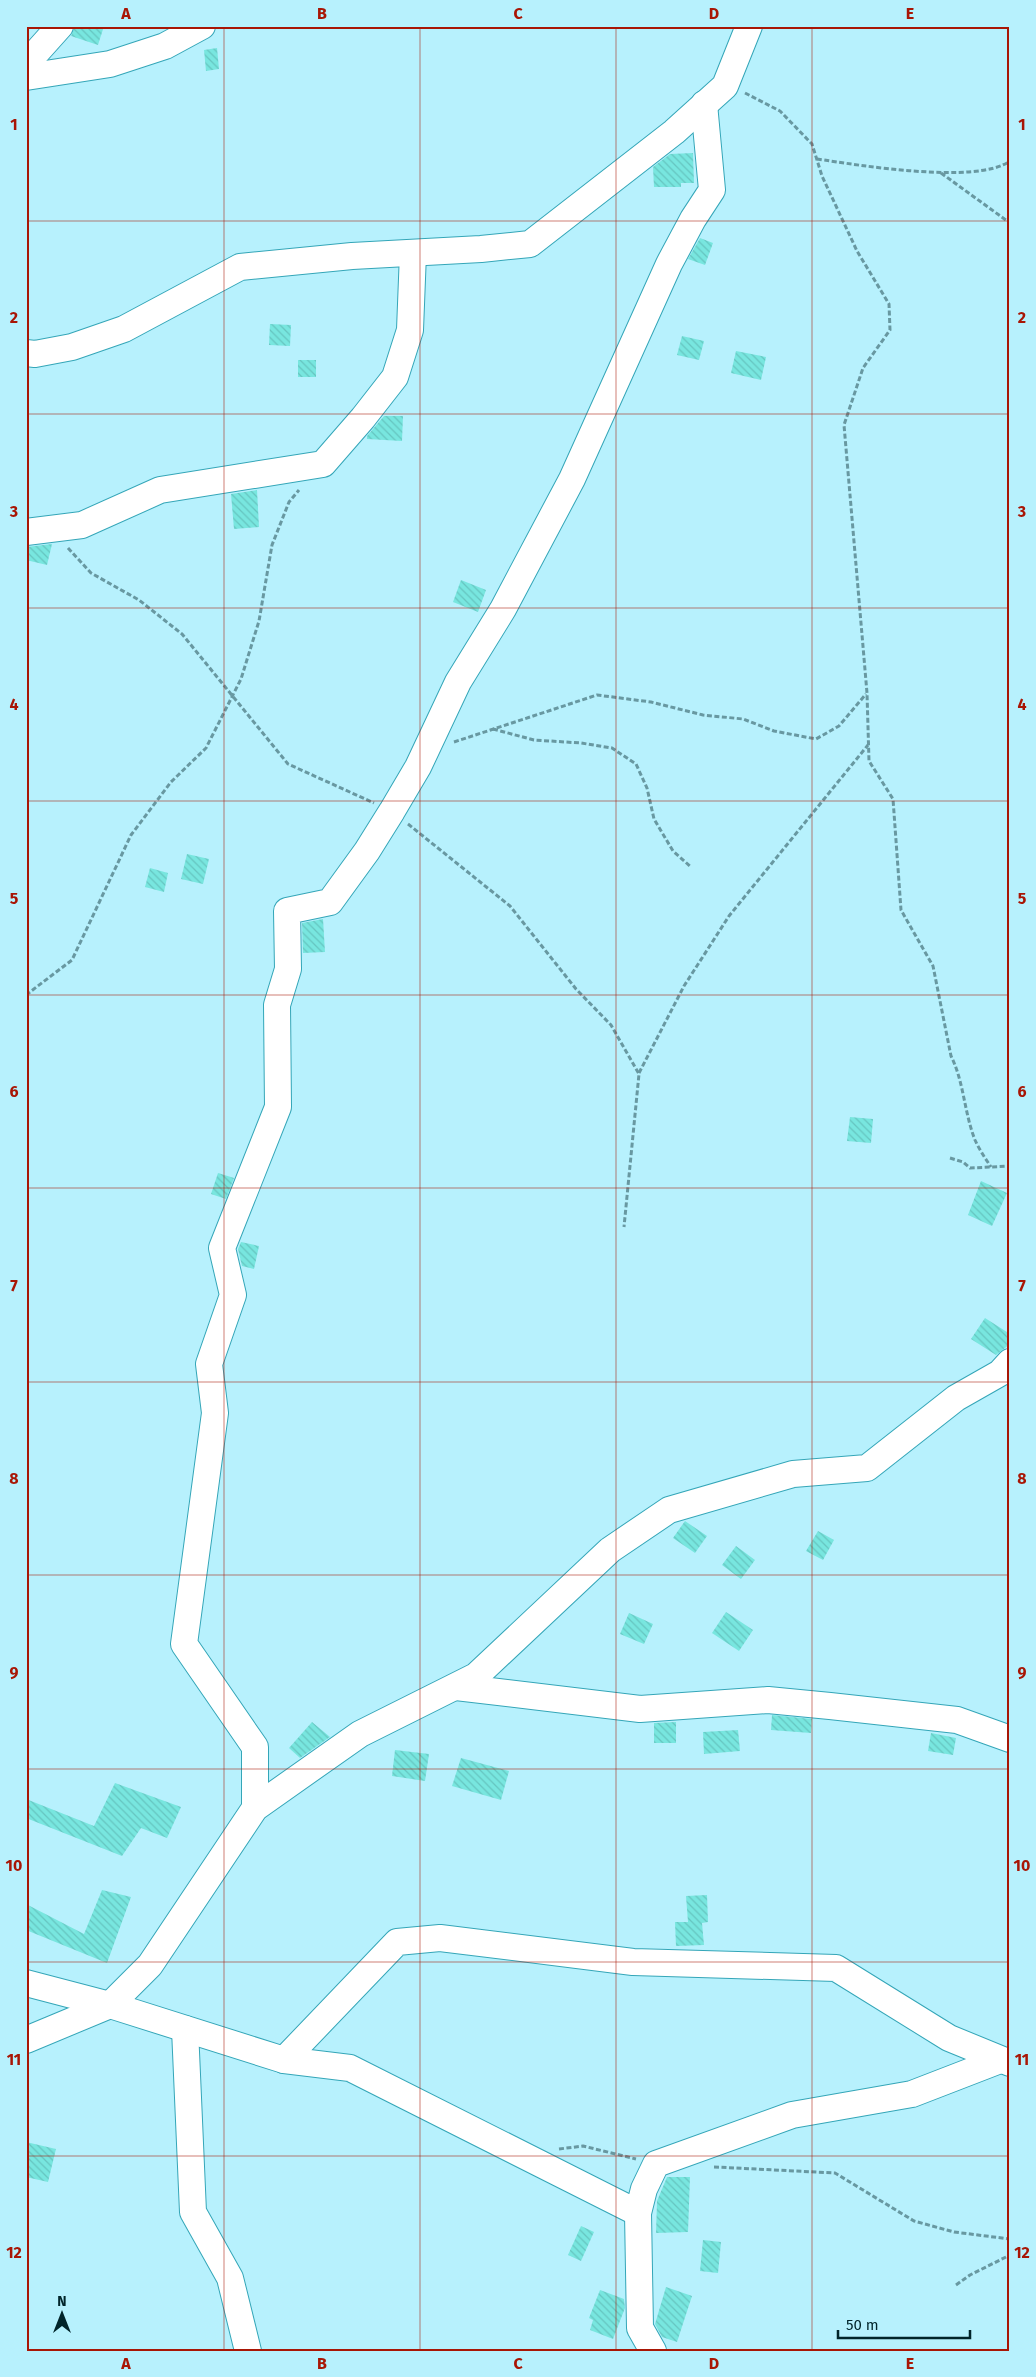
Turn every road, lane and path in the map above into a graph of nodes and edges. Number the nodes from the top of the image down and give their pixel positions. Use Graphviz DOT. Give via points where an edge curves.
graph roads {
  1 [pos="60,26"];
  2 [pos="202,26"];
  3 [pos="749,26"];
  4 [pos="26,64"];
  5 [pos="26,77"];
  6 [pos="739,90"];
  7 [pos="704,104"];
  8 [pos="817,159"];
  9 [pos="1010,160"];
  10 [pos="941,173"];
  11 [pos="1010,223"];
  12 [pos="413,253"];
  13 [pos="26,353"];
  14 [pos="300,489"];
  15 [pos="38,530"];
  16 [pos="867,693"];
  17 [pos="233,695"];
  18 [pos="493,729"];
  19 [pos="869,745"];
  20 [pos="424,754"];
  21 [pos="392,811"];
  22 [pos="691,867"];
  23 [pos="26,995"];
  24 [pos="639,1074"];
  25 [pos="950,1158"];
  26 [pos="1010,1166"];
  27 [pos="990,1167"];
  28 [pos="624,1227"];
  29 [pos="1010,1362"];
  30 [pos="456,1686"];
  31 [pos="1010,1739"];
  32 [pos="255,1808"];
  33 [pos="26,1984"];
  34 [pos="110,2004"];
  35 [pos="185,2029"];
  36 [pos="26,2040"];
  37 [pos="284,2060"];
  38 [pos="1005,2061"];
  39 [pos="556,2149"];
  40 [pos="656,2164"];
  41 [pos="705,2166"];
  42 [pos="638,2214"];
  43 [pos="1010,2239"];
  44 [pos="1010,2255"];
  45 [pos="956,2285"];
  46 [pos="248,2351"];
  47 [pos="653,2351"];
  1 -- 4 [label="street"];
  2 -- 5 [label="street" via="165,46 110,64"];
  3 -- 7 [label="street" via="725,86"];
  6 -- 8 [label="path" via="780,111 812,144"];
  7 -- 12 [label="street" via="674,132 530,244"];
  7 -- 20 [label="street" via="712,190 669,264 572,479 503,609 458,682"];
  8 -- 10 [label="path"];
  8 -- 16 [label="path" via="858,251 889,304 890,330 863,368 844,425"];
  9 -- 10 [label="path" via="1001,167"];
  10 -- 11 [label="path"];
  12 -- 13 [label="street" via="240,267 124,329 72,347"];
  12 -- 15 [label="street" via="410,330 395,377 323,464 160,490 82,525"];
  14 -- 17 [label="path" via="289,502 272,545 259,621"];
  15 -- 17 [label="path" via="91,573 139,600 182,634"];
  16 -- 18 [label="path" via="839,726 816,739 774,731 744,719 703,716 651,702 597,695"];
  16 -- 19 [label="path"];
  17 -- 21 [label="path" via="288,764"];
  17 -- 23 [label="path" via="206,748 171,782 131,835 72,960"];
  18 -- 20 [label="path"];
  18 -- 22 [label="path" via="534,740 612,748 636,764 647,788 654,819 673,852"];
  19 -- 24 [label="path" via="729,916 684,986"];
  19 -- 27 [label="path" via="869,761 893,799 901,910 933,966 951,1056 975,1140"];
  20 -- 21 [label="street"];
  21 -- 24 [label="path" via="510,906 576,989 611,1025"];
  21 -- 32 [label="street" via="330,902 287,911 288,968 277,1005 278,1108 222,1248 234,1295 209,1364 215,1413 184,1644 255,1747"];
  24 -- 28 [label="path"];
  25 -- 27 [label="path" via="970,1168"];
  26 -- 27 [label="path"];
  29 -- 30 [label="street" via="1000,1374 956,1398 866,1468 793,1474 669,1510 610,1550 476,1676"];
  30 -- 31 [label="street" via="640,1709 768,1700 822,1705 957,1720"];
  30 -- 32 [label="street" via="360,1734"];
  32 -- 34 [label="street" via="150,1965"];
  33 -- 34 [label="street"];
  34 -- 35 [label="street"];
  34 -- 36 [label="street"];
  35 -- 37 [label="street"];
  35 -- 46 [label="street" via="193,2212 230,2278"];
  37 -- 38 [label="street" via="397,1942 440,1938 633,1962 836,1968 949,2038"];
  37 -- 42 [label="street" via="350,2068"];
  38 -- 40 [label="street" via="912,2094 792,2115"];
  39 -- 40 [label="path" via="583,2146"];
  40 -- 42 [label="street" via="644,2189"];
  41 -- 43 [label="path" via="835,2173 914,2221 954,2232"];
  42 -- 47 [label="street" via="640,2328"];
  44 -- 45 [label="path"];
}
